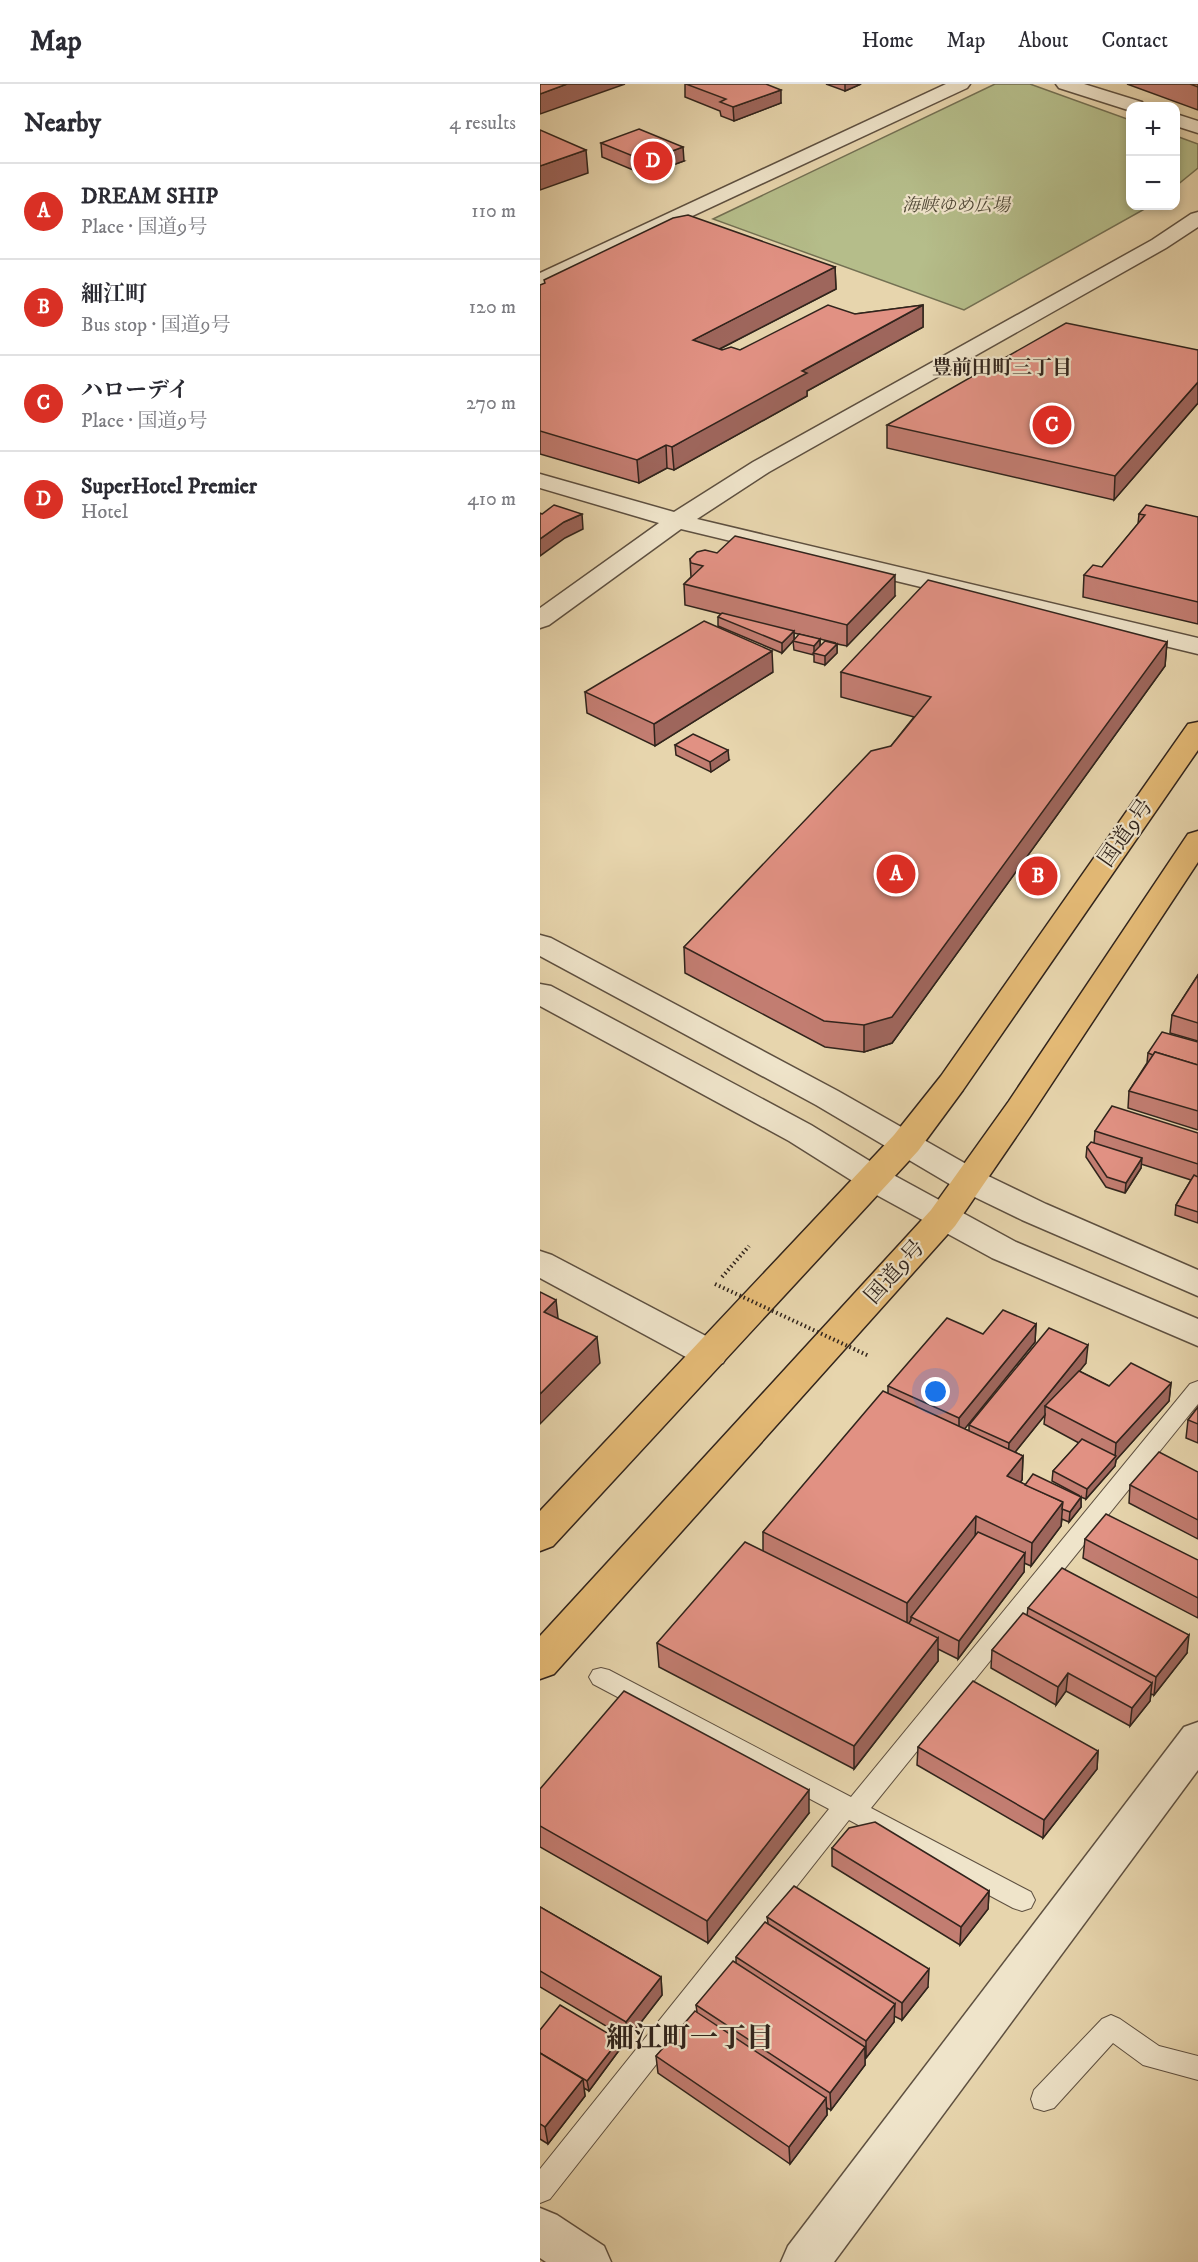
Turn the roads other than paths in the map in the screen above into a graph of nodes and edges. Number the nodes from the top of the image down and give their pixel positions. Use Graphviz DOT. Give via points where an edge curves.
graph roads {
  1 [pos="917,84"];
  2 [pos="961,84"];
  3 [pos="1065,84"];
  4 [pos="1126,103"];
  5 [pos="853,114"];
  6 [pos="1180,121"];
  7 [pos="1198,127"];
  8 [pos="1198,218"];
  9 [pos="540,281"];
  10 [pos="540,481"];
  11 [pos="677,521"];
  12 [pos="540,620"];
  13 [pos="1198,646"];
  14 [pos="1198,730"];
  15 [pos="1198,840"];
  16 [pos="540,944"];
  17 [pos="540,993"];
  18 [pos="906,1143"];
  19 [pos="874,1179"];
  20 [pos="970,1181"];
  21 [pos="943,1218"];
  22 [pos="540,1263"];
  23 [pos="1198,1284"];
  24 [pos="1198,1333"];
  25 [pos="710,1354"];
  26 [pos="1198,1389"];
  27 [pos="540,1536"];
  28 [pos="540,1663"];
  29 [pos="601,1677"];
  30 [pos="1198,1739"];
  31 [pos="850,1809"];
  32 [pos="1022,1900"];
  33 [pos="1198,2068"];
  34 [pos="1044,2099"];
  35 [pos="540,2190"];
  36 [pos="540,2231"];
  37 [pos="587,2262"];
  38 [pos="805,2262"];
  1 -- 5 [label="street"];
  2 -- 9 [label="street"];
  3 -- 4 [label="street"];
  6 -- 7 [label="street"];
  8 -- 11 [label="street" via="1159,244 761,467"];
  10 -- 11 [label="street"];
  11 -- 12 [label="street"];
  11 -- 13 [label="street"];
  14 -- 18 [label="highway, 国道9号"];
  15 -- 20 [label="highway, 国道9号"];
  16 -- 18 [label="street"];
  17 -- 19 [label="street" via="800,1133"];
  18 -- 19 [label="highway, 国道9号"];
  18 -- 20 [label="street"];
  19 -- 21 [label="street"];
  19 -- 25 [label="highway, 国道9号"];
  20 -- 21 [label="highway, 国道9号"];
  20 -- 23 [label="street"];
  21 -- 24 [label="street" via="1004,1251"];
  21 -- 28 [label="highway, 国道9号"];
  22 -- 25 [label="street"];
  25 -- 27 [label="highway, 国道9号"];
  26 -- 31 [label="lane"];
  29 -- 31 [label="lane"];
  30 -- 38 [label="street"];
  31 -- 32 [label="lane"];
  31 -- 35 [label="lane"];
  33 -- 34 [label="lane" via="1152,2056 1111,2027"];
  36 -- 37 [label="street"];
}
